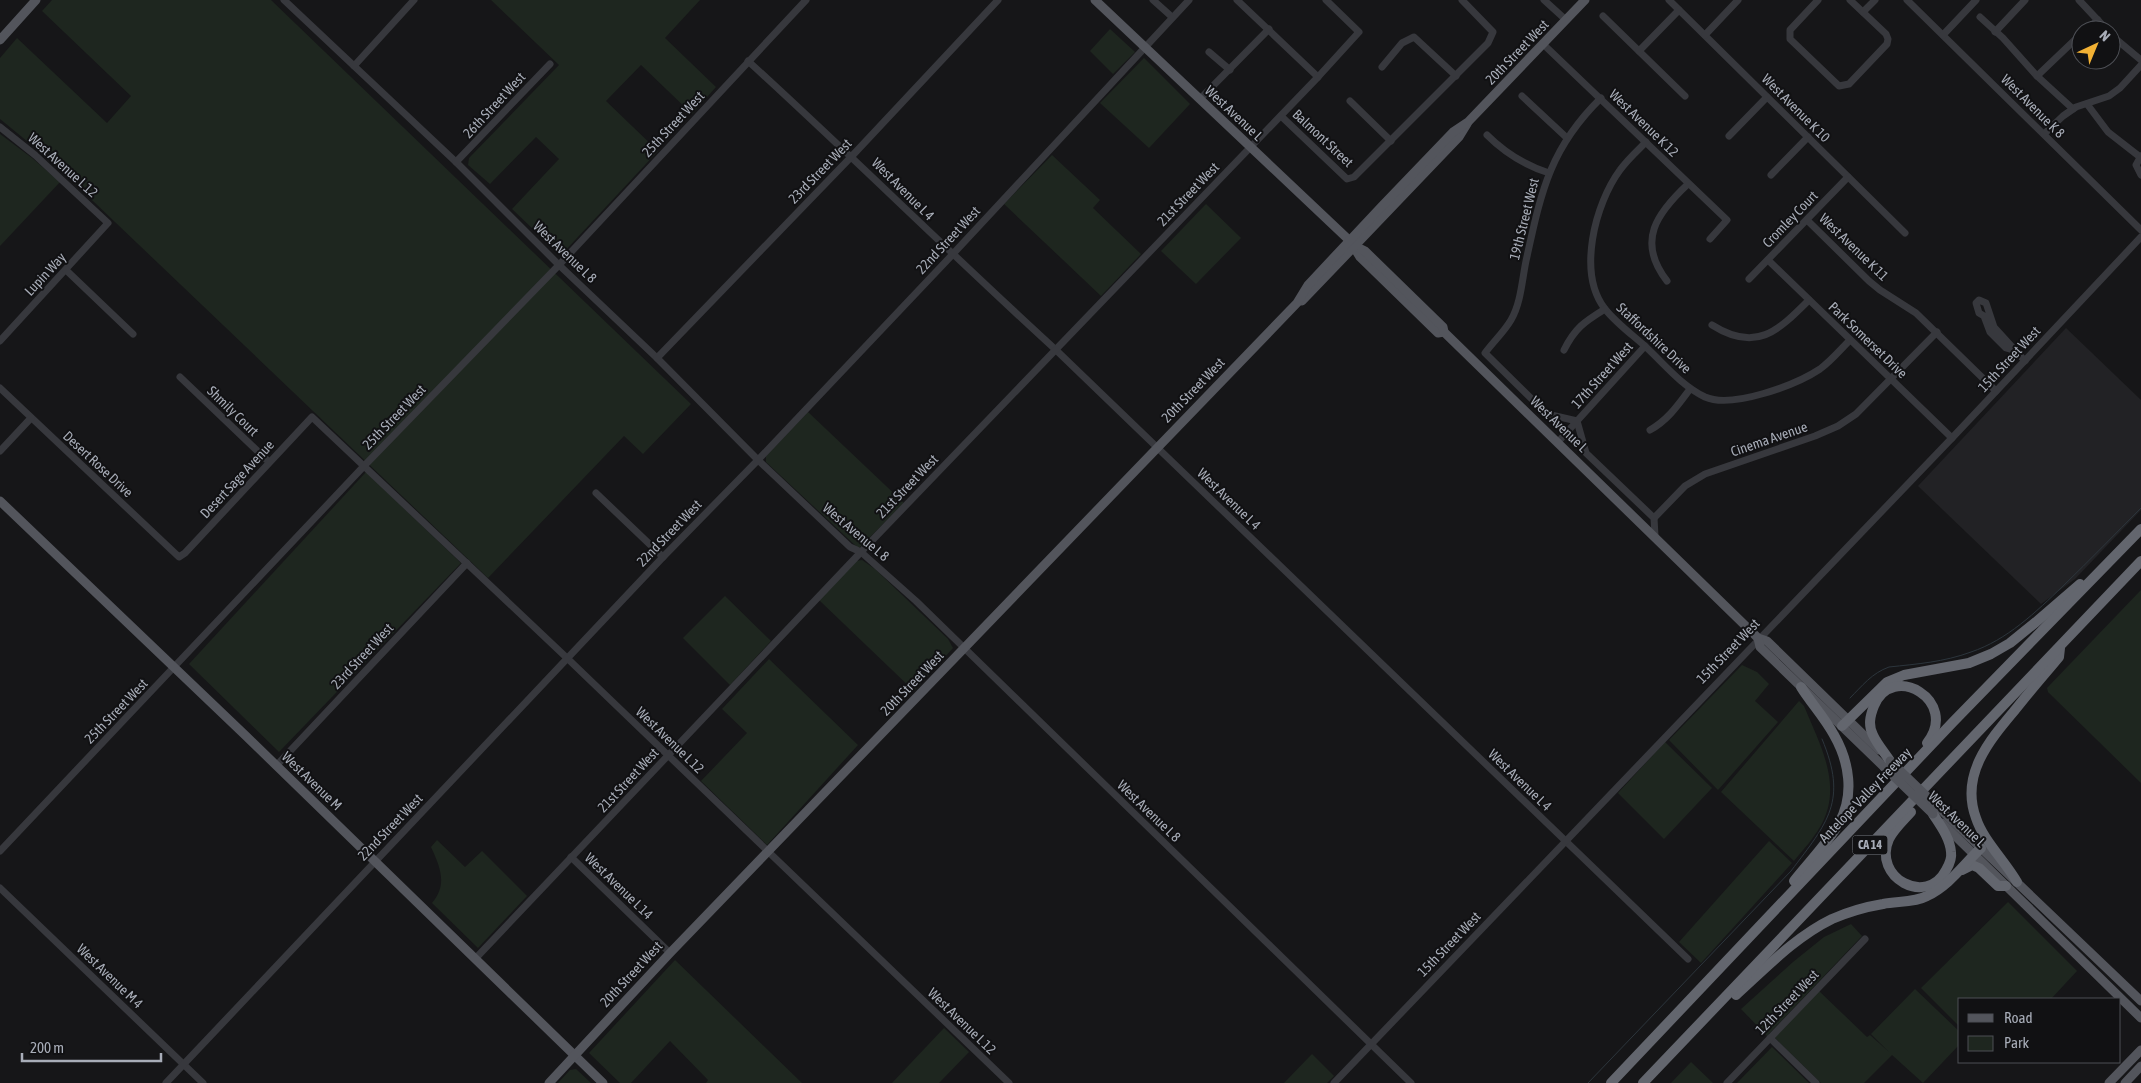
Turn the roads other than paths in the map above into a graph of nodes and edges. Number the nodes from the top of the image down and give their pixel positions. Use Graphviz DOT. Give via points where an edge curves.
graph roads {
  1 [pos="36,0"];
  2 [pos="284,0"];
  3 [pos="414,0"];
  4 [pos="806,0"];
  5 [pos="1095,0"];
  6 [pos="1153,0"];
  7 [pos="1189,0"];
  8 [pos="1237,0"];
  9 [pos="1326,0"];
  10 [pos="1462,0"];
  11 [pos="1544,0"];
  12 [pos="1585,0"];
  13 [pos="1669,0"];
  14 [pos="1738,0"];
  15 [pos="1818,0"];
  16 [pos="1850,0"];
  17 [pos="1875,0"];
  18 [pos="1907,0"];
  19 [pos="1976,0"];
  20 [pos="2026,0"];
  21 [pos="2079,0"];
  22 [pos="995,1"];
  23 [pos="1679,10"];
  24 [pos="1863,12"];
  25 [pos="1603,16"];
  26 [pos="1172,17"];
  27 [pos="1980,18"];
  28 [pos="1566,20"];
  29 [pos="2098,20"];
  30 [pos="1269,29"];
  31 [pos="1995,32"];
  32 [pos="1705,35"];
  33 [pos="1943,35"];
  34 [pos="0,40"];
  35 [pos="2121,43"];
  36 [pos="1543,44"];
  37 [pos="2071,44"];
  38 [pos="1145,47"];
  39 [pos="1639,51"];
  40 [pos="1209,52"];
  41 [pos="2141,60"];
  42 [pos="748,61"];
  43 [pos="550,64"];
  44 [pos="2141,65"];
  45 [pos="354,66"];
  46 [pos="1382,67"];
  47 [pos="1230,70"];
  48 [pos="1456,76"];
  49 [pos="2037,76"];
  50 [pos="1318,77"];
  51 [pos="1522,96"];
  52 [pos="1685,96"];
  53 [pos="1767,97"];
  54 [pos="1601,98"];
  55 [pos="1200,99"];
  56 [pos="1350,101"];
  57 [pos="2087,104"];
  58 [pos="2073,109"];
  59 [pos="1281,116"];
  60 [pos="0,127"];
  61 [pos="2044,134"];
  62 [pos="1487,135"];
  63 [pos="1728,136"];
  64 [pos="1808,137"];
  65 [pos="1567,138"];
  66 [pos="1391,141"];
  67 [pos="1646,142"];
  68 [pos="1250,147"];
  69 [pos="852,156"];
  70 [pos="2141,157"];
  71 [pos="456,162"];
  72 [pos="1549,173"];
  73 [pos="1771,175"];
  74 [pos="2141,175"];
  75 [pos="1848,177"];
  76 [pos="1688,184"];
  77 [pos="1807,220"];
  78 [pos="108,223"];
  79 [pos="2141,230"];
  80 [pos="1905,233"];
  81 [pos="2141,237"];
  82 [pos="1710,239"];
  83 [pos="1352,244"];
  84 [pos="952,255"];
  85 [pos="1768,260"];
  86 [pos="559,265"];
  87 [pos="66,270"];
  88 [pos="1750,279"];
  89 [pos="1667,281"];
  90 [pos="1809,300"];
  91 [pos="1977,302"];
  92 [pos="1605,309"];
  93 [pos="1712,325"];
  94 [pos="1937,332"];
  95 [pos="133,334"];
  96 [pos="1850,340"];
  97 [pos="0,341"];
  98 [pos="1645,346"];
  99 [pos="1056,350"];
  100 [pos="1564,350"];
  101 [pos="1485,353"];
  102 [pos="657,358"];
  103 [pos="2024,361"];
  104 [pos="180,378"];
  105 [pos="1891,379"];
  106 [pos="0,388"];
  107 [pos="1690,389"];
  108 [pos="1996,392"];
  109 [pos="312,417"];
  110 [pos="31,418"];
  111 [pos="1577,422"];
  112 [pos="1650,430"];
  113 [pos="1952,438"];
  114 [pos="1558,442"];
  115 [pos="1157,447"];
  116 [pos="0,451"];
  117 [pos="758,460"];
  118 [pos="268,462"];
  119 [pos="364,466"];
  120 [pos="596,493"];
  121 [pos="0,502"];
  122 [pos="1654,518"];
  123 [pos="2141,530"];
  124 [pos="1655,536"];
  125 [pos="861,552"];
  126 [pos="2116,556"];
  127 [pos="179,557"];
  128 [pos="663,557"];
  129 [pos="2141,561"];
  130 [pos="466,563"];
  131 [pos="1758,638"];
  132 [pos="2061,645"];
  133 [pos="964,648"];
  134 [pos="568,659"];
  135 [pos="174,668"];
  136 [pos="1801,687"];
  137 [pos="1845,723"];
  138 [pos="668,755"];
  139 [pos="1952,760"];
  140 [pos="1887,764"];
  141 [pos="276,766"];
  142 [pos="1870,810"];
  143 [pos="1936,811"];
  144 [pos="1565,840"];
  145 [pos="0,850"];
  146 [pos="1977,851"];
  147 [pos="769,852"];
  148 [pos="571,857"];
  149 [pos="374,862"];
  150 [pos="1954,874"];
  151 [pos="2017,882"];
  152 [pos="2006,886"];
  153 [pos="0,888"];
  154 [pos="1762,922"];
  155 [pos="1866,939"];
  156 [pos="670,953"];
  157 [pos="475,959"];
  158 [pos="1688,959"];
  159 [pos="2121,998"];
  160 [pos="2121,998"];
  161 [pos="2141,1001"];
  162 [pos="2141,1018"];
  163 [pos="1770,1038"];
  164 [pos="1371,1044"];
  165 [pos="1680,1045"];
  166 [pos="2141,1050"];
  167 [pos="574,1056"];
  168 [pos="184,1064"];
  169 [pos="2141,1066"];
  170 [pos="166,1083"];
  171 [pos="203,1083"];
  172 [pos="549,1083"];
  173 [pos="603,1083"];
  174 [pos="1009,1083"];
  175 [pos="1334,1083"];
  176 [pos="1410,1083"];
  177 [pos="1611,1083"];
  178 [pos="1643,1083"];
  179 [pos="1727,1083"];
  180 [pos="1816,1083"];
  181 [pos="2109,1083"];
  182 [pos="2125,1083"];
  1 -- 34 [label="main road"];
  2 -- 45 [label="street, West Avenue L 8"];
  3 -- 45 [label="street"];
  4 -- 42 [label="street, 25th Street West"];
  5 -- 38 [label="main road, West Avenue L"];
  6 -- 26 [label="street"];
  7 -- 26 [label="street, 22nd Street West"];
  8 -- 30 [label="street"];
  9 -- 50 [label="street, 21st Street West" via="1359,32"];
  10 -- 48 [label="street" via="1492,32 1488,44"];
  11 -- 28 [label="street"];
  12 -- 28 [label="main road, 20th Street West"];
  13 -- 23 [label="street, West Avenue K 10"];
  14 -- 32 [label="street"];
  15 -- 24 [label="street" via="1790,30 1790,39 1840,86 1849,84 1887,44 1886,34"];
  16 -- 24 [label="street"];
  17 -- 24 [label="street"];
  18 -- 33 [label="street, West Avenue K 8"];
  19 -- 33 [label="street"];
  20 -- 31 [label="street"];
  21 -- 29 [label="street"];
  22 -- 69 [label="street, 23rd Street West"];
  23 -- 32 [label="street, West Avenue K 10"];
  23 -- 39 [label="street"];
  25 -- 39 [label="street"];
  26 -- 38 [label="street, 22nd Street West"];
  27 -- 31 [label="street"];
  28 -- 36 [label="main road, 20th Street West"];
  30 -- 47 [label="street"];
  30 -- 50 [label="street"];
  31 -- 49 [label="street"];
  32 -- 53 [label="street, West Avenue K 10"];
  33 -- 61 [label="street, West Avenue K 8"];
  35 -- 41 [label="street"];
  36 -- 54 [label="street, West Avenue K 12"];
  36 -- 83 [label="main road, 20th Street West" via="1468,122 1453,132"];
  37 -- 49 [label="street"];
  38 -- 55 [label="main road, West Avenue L"];
  38 -- 84 [label="street, 22nd Street West"];
  39 -- 52 [label="street"];
  40 -- 47 [label="street"];
  42 -- 69 [label="street, West Avenue L 4"];
  42 -- 86 [label="street, 25th Street West"];
  43 -- 71 [label="street, 26th Street West"];
  44 -- 57 [label="street" via="2109,96"];
  45 -- 71 [label="street, West Avenue L 8"];
  46 -- 48 [label="street" via="1402,43 1414,37"];
  47 -- 55 [label="street"];
  48 -- 66 [label="street"];
  49 -- 58 [label="street"];
  50 -- 59 [label="street, 21st Street West"];
  51 -- 65 [label="street"];
  53 -- 63 [label="street"];
  53 -- 64 [label="street, West Avenue K 10"];
  54 -- 65 [label="street, 19th Street West"];
  54 -- 67 [label="street, West Avenue K 12"];
  55 -- 68 [label="main road, West Avenue L"];
  56 -- 66 [label="street"];
  57 -- 58 [label="street"];
  57 -- 70 [label="street" via="2108,132"];
  58 -- 61 [label="street"];
  59 -- 66 [label="street, Balmont Street" via="1347,179 1354,177"];
  59 -- 68 [label="street, 21st Street West"];
  60 -- 78 [label="street, West Avenue L 12" via="50,168"];
  61 -- 79 [label="street, West Avenue K 8"];
  62 -- 72 [label="street" via="1518,161"];
  64 -- 73 [label="street"];
  64 -- 75 [label="street, West Avenue K 10"];
  65 -- 72 [label="street, 19th Street West"];
  67 -- 76 [label="street, West Avenue K 12"];
  67 -- 92 [label="street, Staffordshire Drive" via="1620,170 1606,193 1595,224 1592,282"];
  68 -- 83 [label="main road, West Avenue L"];
  68 -- 99 [label="street, 21st Street West"];
  69 -- 84 [label="street, West Avenue L 4"];
  69 -- 102 [label="street, 23rd Street West"];
  70 -- 74 [label="street" via="2136,165"];
  71 -- 86 [label="street, West Avenue L 8"];
  72 -- 101 [label="street, 19th Street West" via="1512,319"];
  75 -- 77 [label="street, Cromley Court"];
  75 -- 80 [label="street, West Avenue K 10"];
  76 -- 82 [label="street, West Avenue K 12" via="1727,220"];
  76 -- 89 [label="street" via="1660,214 1652,238 1656,266"];
  77 -- 85 [label="street, Cromley Court"];
  77 -- 94 [label="street, West Avenue K 11" via="1869,281"];
  78 -- 87 [label="street, Lupin Way"];
  81 -- 103 [label="street, 15th Street West"];
  83 -- 114 [label="main road, West Avenue L" via="1366,251"];
  83 -- 115 [label="main road, 20th Street West" via="1308,285 1297,303"];
  84 -- 99 [label="street, West Avenue L 4"];
  84 -- 117 [label="street, 22nd Street West"];
  85 -- 88 [label="street, Cromley Court"];
  85 -- 90 [label="street, Park Somerset Drive"];
  86 -- 102 [label="street, West Avenue L 8"];
  86 -- 119 [label="street, 25th Street West"];
  87 -- 95 [label="street"];
  87 -- 97 [label="street, Lupin Way"];
  90 -- 93 [label="street" via="1785,325 1764,336 1737,337"];
  90 -- 96 [label="street, Park Somerset Drive"];
  91 -- 103 [label="street" via="1986,303 1994,328"];
  92 -- 98 [label="street, Staffordshire Drive"];
  92 -- 100 [label="street" via="1572,334"];
  94 -- 105 [label="street, Cinema Avenue"];
  94 -- 108 [label="street, West Avenue K 11"];
  96 -- 105 [label="street, Park Somerset Drive"];
  96 -- 107 [label="street, Staffordshire Drive" via="1822,368 1774,391 1722,400 1707,398"];
  98 -- 107 [label="street, Staffordshire Drive"];
  98 -- 111 [label="street, 17th Street West"];
  99 -- 115 [label="street, West Avenue L 4"];
  99 -- 125 [label="street, 21st Street West"];
  101 -- 111 [label="street, West Avenue L" via="1547,414"];
  102 -- 117 [label="street, West Avenue L 8"];
  103 -- 108 [label="street, 15th Street West"];
  104 -- 118 [label="street, Shmily Court"];
  105 -- 113 [label="street, Park Somerset Drive"];
  105 -- 122 [label="street, Cinema Avenue" via="1856,414 1838,426 1706,474 1686,486"];
  106 -- 110 [label="street, Desert Rose Drive"];
  107 -- 112 [label="street" via="1675,410"];
  108 -- 113 [label="street, 15th Street West"];
  109 -- 118 [label="street, Desert Sage Avenue"];
  109 -- 119 [label="street, West Avenue L 12"];
  110 -- 116 [label="street"];
  110 -- 127 [label="street, Desert Rose Drive"];
  111 -- 114 [label="street, 17th Street West"];
  111 -- 122 [label="street, West Avenue L" via="1586,453"];
  113 -- 131 [label="street, 15th Street West"];
  114 -- 124 [label="main road, West Avenue L"];
  115 -- 133 [label="main road, 20th Street West"];
  115 -- 144 [label="street, West Avenue L 4"];
  117 -- 125 [label="street, West Avenue L 8" via="850,547"];
  117 -- 128 [label="street, 22nd Street West"];
  118 -- 127 [label="street, Desert Sage Avenue"];
  119 -- 130 [label="street, West Avenue L 12"];
  119 -- 135 [label="street, 25th Street West"];
  120 -- 128 [label="street"];
  121 -- 135 [label="main road, West Avenue M"];
  122 -- 124 [label="street"];
  123 -- 126 [label="highway, Antelope Valley Freeway / CA 14"];
  124 -- 131 [label="main road, West Avenue L"];
  125 -- 133 [label="street, West Avenue L 8"];
  125 -- 138 [label="street, 21st Street West"];
  126 -- 137 [label="highway" via="2010,643 1969,663 1904,675 1887,682"];
  126 -- 142 [label="highway, Antelope Valley Freeway / CA 14"];
  128 -- 134 [label="street, 22nd Street West"];
  129 -- 132 [label="highway, CA 14"];
  130 -- 134 [label="street, West Avenue L 12"];
  130 -- 141 [label="street, 23rd Street West"];
  131 -- 136 [label="main road, West Avenue L" via="1760,647"];
  131 -- 137 [label="main road, West Avenue L" via="1767,641"];
  131 -- 144 [label="street, 15th Street West"];
  132 -- 139 [label="highway, CA 14"];
  132 -- 151 [label="highway" via="2059,657 1987,743 1974,773 1972,796 1976,819"];
  133 -- 147 [label="main road, 20th Street West"];
  133 -- 164 [label="street, West Avenue L 8"];
  134 -- 138 [label="street, West Avenue L 12"];
  134 -- 149 [label="street, 22nd Street West"];
  135 -- 141 [label="main road, West Avenue M"];
  135 -- 145 [label="street, 25th Street West"];
  136 -- 137 [label="main road, West Avenue L"];
  136 -- 154 [label="highway" via="1834,734 1843,754 1849,788 1840,823"];
  137 -- 140 [label="main road, West Avenue L"];
  138 -- 147 [label="street, West Avenue L 12"];
  138 -- 148 [label="street, 21st Street West"];
  139 -- 143 [label="highway" via="1937,783 1895,830 1886,848 1888,866 1906,885 1922,887 1939,880 1950,864 1948,840"];
  139 -- 165 [label="highway, CA 14"];
  140 -- 142 [label="highway" via="1869,722 1880,695 1894,687 1904,686 1918,691 1932,704 1937,724 1933,736"];
  140 -- 143 [label="main road, West Avenue L, bridge"];
  141 -- 149 [label="main road, West Avenue M"];
  142 -- 154 [label="highway, Antelope Valley Freeway / CA 14"];
  143 -- 146 [label="main road, West Avenue L"];
  144 -- 158 [label="street, West Avenue L 4"];
  144 -- 164 [label="street, 15th Street West"];
  146 -- 150 [label="highway"];
  146 -- 151 [label="main road, West Avenue L"];
  146 -- 152 [label="main road, West Avenue L"];
  147 -- 156 [label="main road, 20th Street West"];
  147 -- 174 [label="street, West Avenue L 12"];
  148 -- 156 [label="street, West Avenue L 14"];
  148 -- 157 [label="street, 21st Street West"];
  149 -- 157 [label="main road, West Avenue M"];
  149 -- 168 [label="street, 22nd Street West"];
  150 -- 152 [label="highway" via="1972,865 1980,868 1998,886"];
  150 -- 165 [label="highway" via="1941,888 1926,896 1865,907 1815,928"];
  151 -- 161 [label="main road, West Avenue L"];
  152 -- 159 [label="main road, West Avenue L"];
  153 -- 168 [label="street, West Avenue M 4"];
  154 -- 177 [label="highway, Antelope Valley Freeway / CA 14"];
  155 -- 163 [label="street, 12th Street West"];
  156 -- 167 [label="main road, 20th Street West"];
  157 -- 167 [label="main road, West Avenue M"];
  160 -- 162 [label="main road, West Avenue L"];
  163 -- 179 [label="street, 12th Street West"];
  163 -- 180 [label="street"];
  164 -- 175 [label="street, 15th Street West"];
  164 -- 176 [label="street, West Avenue L 8"];
  165 -- 178 [label="highway, CA 14"];
  166 -- 181 [label="main road"];
  167 -- 172 [label="main road, 20th Street West"];
  167 -- 173 [label="main road, West Avenue M"];
  168 -- 170 [label="street, 22nd Street West"];
  168 -- 171 [label="street, West Avenue M 4"];
  169 -- 182 [label="main road"];
}
